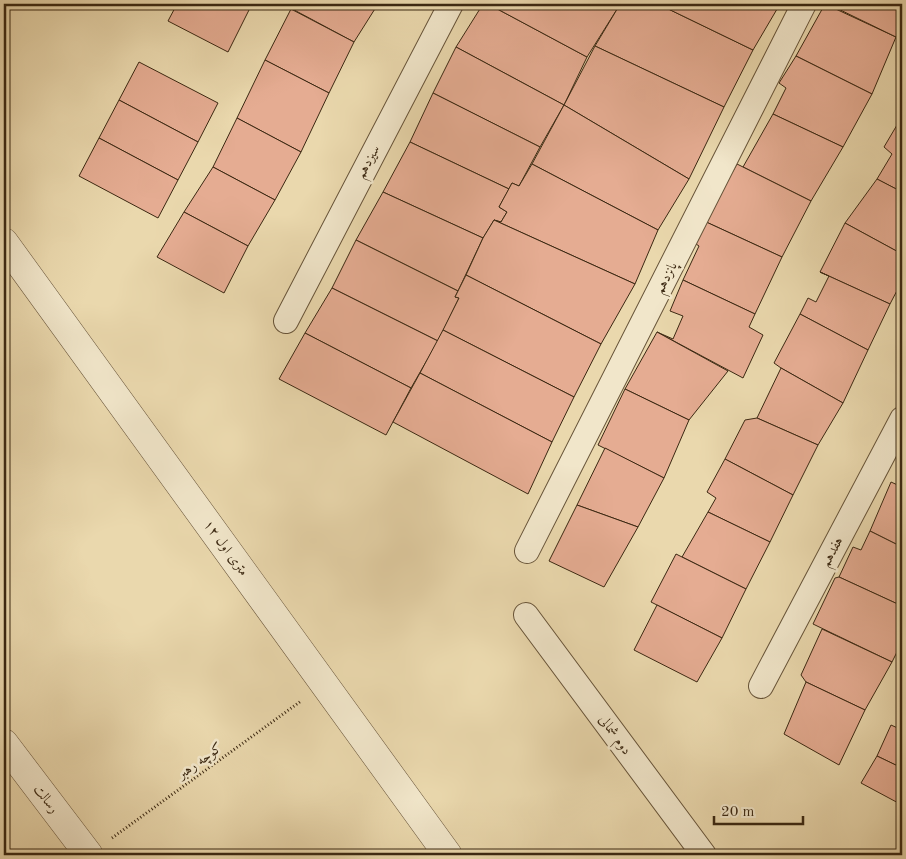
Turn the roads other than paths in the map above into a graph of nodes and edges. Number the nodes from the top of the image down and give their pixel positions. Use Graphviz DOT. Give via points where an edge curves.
graph roads {
  1 [pos="451,4"];
  2 [pos="804,4"];
  3 [pos="5,245"];
  4 [pos="286,321"];
  5 [pos="902,419"];
  6 [pos="527,551"];
  7 [pos="526,615"];
  8 [pos="761,686"];
  9 [pos="4,743"];
  10 [pos="89,855"];
  11 [pos="448,855"];
  12 [pos="704,855"];
  1 -- 4 [label="street, سیزدهم"];
  2 -- 6 [label="street, پانزدهم"];
  3 -- 11 [label="street, ۱۲ متری اول"];
  5 -- 8 [label="street, هفدهم"];
  7 -- 12 [label="street, دوم شمالی"];
  9 -- 10 [label="street, رسالت"];
}
